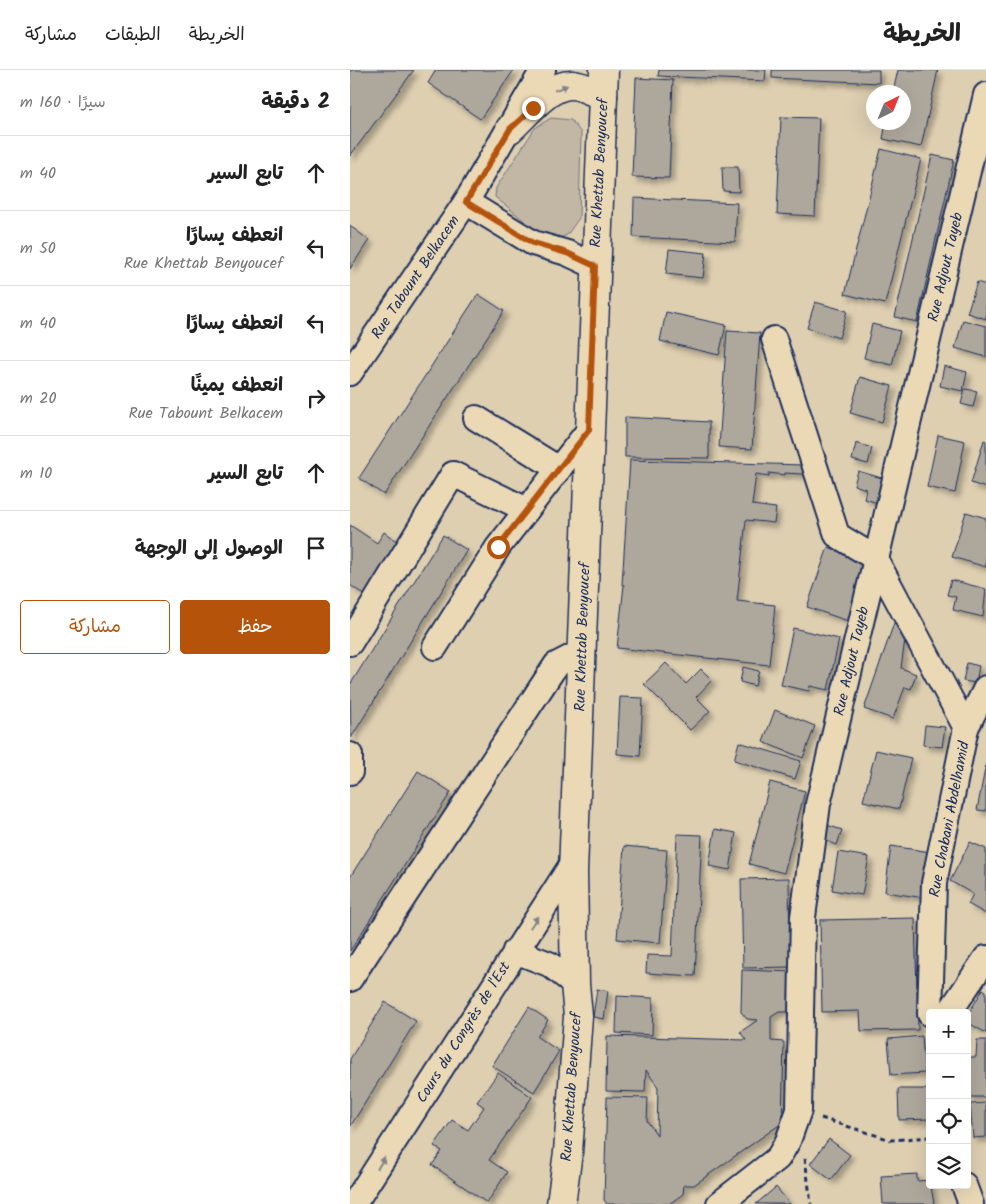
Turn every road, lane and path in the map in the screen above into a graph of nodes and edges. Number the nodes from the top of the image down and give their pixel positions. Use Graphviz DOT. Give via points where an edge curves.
graph roads {
  1 [pos="544,70"];
  2 [pos="603,83"];
  3 [pos="986,95"];
  4 [pos="510,129"];
  5 [pos="466,202"];
  6 [pos="595,266"];
  7 [pos="774,339"];
  8 [pos="350,373"];
  9 [pos="476,418"];
  10 [pos="589,430"];
  11 [pos="559,469"];
  12 [pos="527,510"];
  13 [pos="875,558"];
  14 [pos="350,643"];
  15 [pos="435,647"];
  16 [pos="581,652"];
  17 [pos="986,688"];
  18 [pos="966,728"];
  19 [pos="350,756"];
  20 [pos="350,772"];
  21 [pos="574,861"];
  22 [pos="515,951"];
  23 [pos="986,958"];
  24 [pos="350,979"];
  25 [pos="576,984"];
  26 [pos="930,1009"];
  27 [pos="952,1009"];
  28 [pos="799,1110"];
  29 [pos="926,1137"];
  30 [pos="965,1189"];
  31 [pos="354,1204"];
  32 [pos="561,1204"];
  33 [pos="719,1204"];
  34 [pos="971,1204"];
  1 -- 4 [label="street, Rue Tabount Belkacem"];
  4 -- 2 [label="main road, one-way" via="544,97 567,85 584,87"];
  2 -- 6 [label="main road, Rue Khettab Benyoucef"];
  3 -- 13 [label="street, Rue Adjout Tayeb"];
  4 -- 5 [label="street, Rue Tabount Belkacem"];
  5 -- 6 [label="street" via="533,243"];
  5 -- 8 [label="street, Rue Tabount Belkacem"];
  6 -- 10 [label="main road, Rue Khettab Benyoucef"];
  7 -- 13 [label="street" via="838,535"];
  9 -- 11 [label="street"];
  10 -- 11 [label="street"];
  10 -- 16 [label="main road, Rue Khettab Benyoucef"];
  11 -- 12 [label="street"];
  12 -- 14 [label="street" via="453,474"];
  12 -- 15 [label="street" via="498,547"];
  13 -- 18 [label="street"];
  13 -- 28 [label="street, Rue Adjout Tayeb" via="818,804 803,918"];
  16 -- 21 [label="main road, Rue Khettab Benyoucef"];
  16 -- 24 [label="street" via="556,665"];
  17 -- 18 [label="street, Rue Chabani Abdelhamid"];
  18 -- 26 [label="street, Rue Chabani Abdelhamid" via="934,883"];
  19 -- 20 [label="street"];
  22 -- 21 [label="street, Cours du Congrès de l'Est, one-way"];
  21 -- 25 [label="main road, Rue Khettab Benyoucef"];
  22 -- 25 [label="street" via="549,964"];
  31 -- 22 [label="street, Cours du Congrès de l'Est, one-way"];
  23 -- 27 [label="street"];
  25 -- 32 [label="main road, Rue Khettab Benyoucef" via="578,1016"];
  28 -- 29 [label="path" via="891,1140"];
  28 -- 33 [label="street, Rue Adjout Tayeb" via="778,1158"];
  30 -- 34 [label="street"];
}
